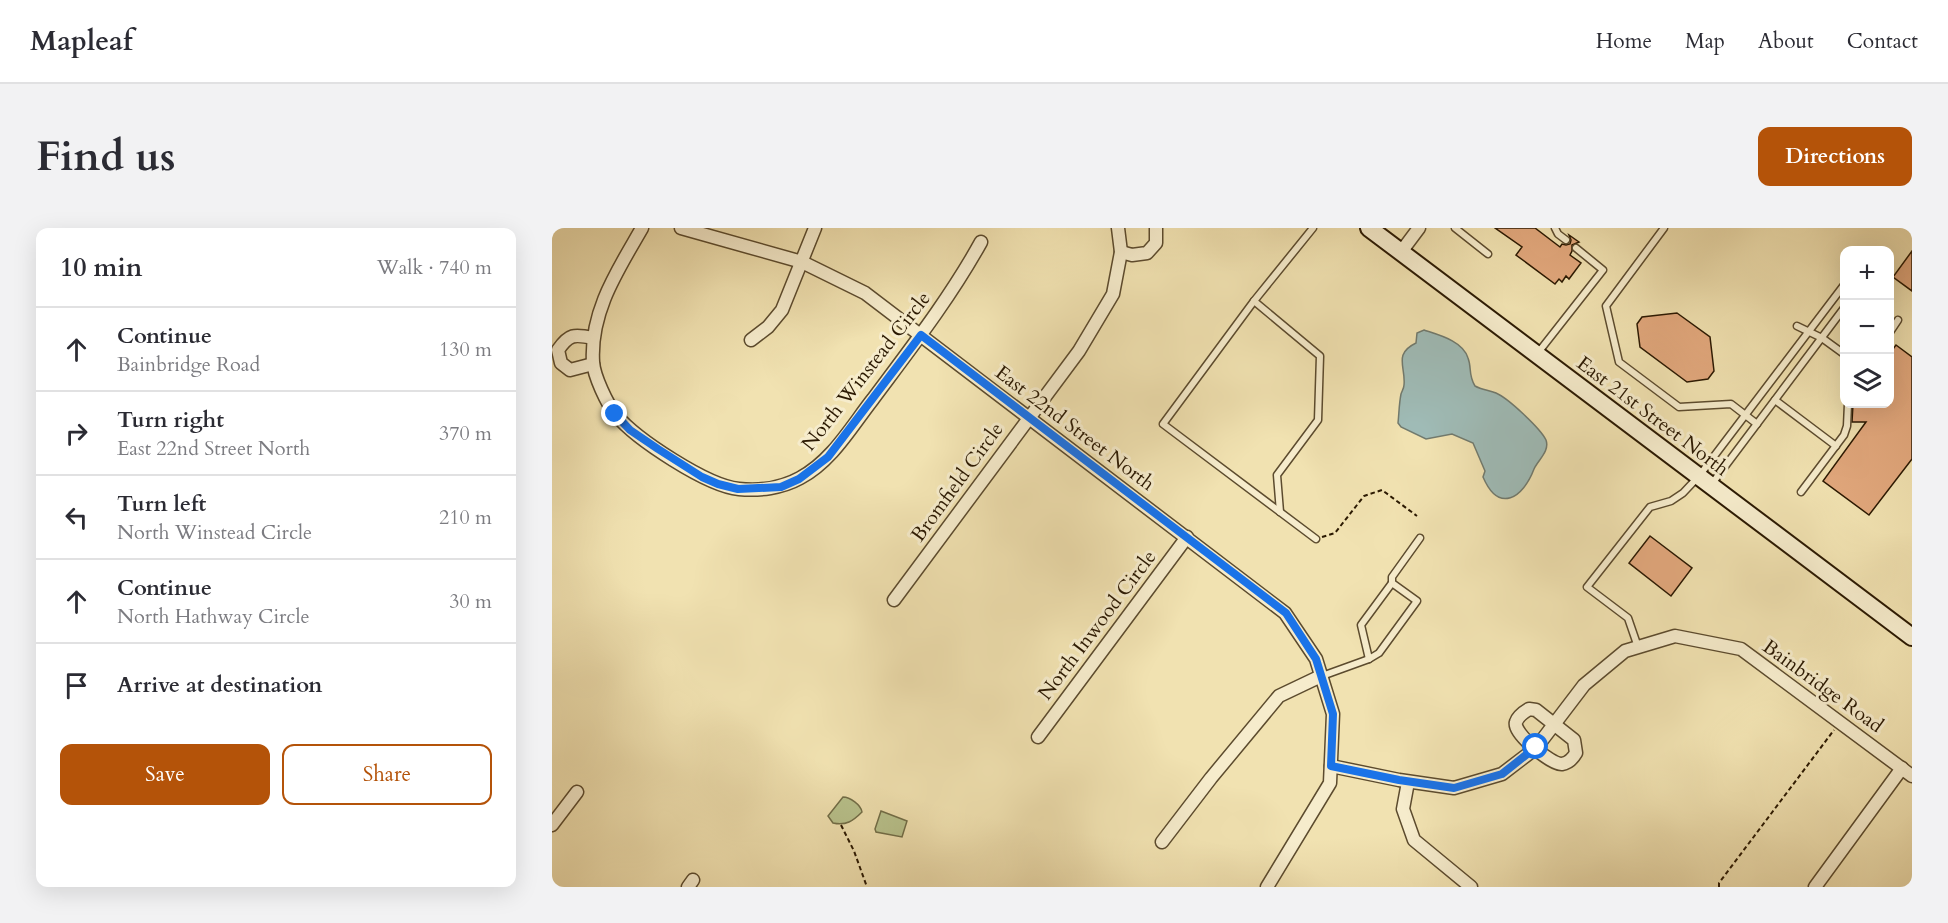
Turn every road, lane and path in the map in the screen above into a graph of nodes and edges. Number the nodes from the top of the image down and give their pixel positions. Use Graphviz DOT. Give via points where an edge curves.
graph roads {
  1 [pos="642,228"];
  2 [pos="681,228"];
  3 [pos="815,228"];
  4 [pos="1118,228"];
  5 [pos="1156,228"];
  6 [pos="1313,228"];
  7 [pos="1369,228"];
  8 [pos="1419,228"];
  9 [pos="1455,228"];
  10 [pos="1555,228"];
  11 [pos="1664,228"];
  12 [pos="1566,240"];
  13 [pos="981,242"];
  14 [pos="1576,248"];
  15 [pos="1121,252"];
  16 [pos="1401,252"];
  17 [pos="1488,254"];
  18 [pos="802,262"];
  19 [pos="1840,291"];
  20 [pos="1254,301"];
  21 [pos="1840,315"];
  22 [pos="1898,320"];
  23 [pos="1797,326"];
  24 [pos="1894,326"];
  25 [pos="1807,332"];
  26 [pos="921,335"];
  27 [pos="593,338"];
  28 [pos="1822,338"];
  29 [pos="751,340"];
  30 [pos="1840,351"];
  31 [pos="1537,354"];
  32 [pos="593,364"];
  33 [pos="1775,400"];
  34 [pos="1848,408"];
  35 [pos="1745,415"];
  36 [pos="1028,418"];
  37 [pos="1757,424"];
  38 [pos="1836,446"];
  39 [pos="1705,480"];
  40 [pos="1801,492"];
  41 [pos="1281,512"];
  42 [pos="1417,516"];
  43 [pos="1187,537"];
  44 [pos="1420,538"];
  45 [pos="1316,539"];
  46 [pos="1392,583"];
  47 [pos="894,600"];
  48 [pos="1912,637"];
  49 [pos="1638,647"];
  50 [pos="1369,659"];
  51 [pos="1321,676"];
  52 [pos="1840,722"];
  53 [pos="1553,724"];
  54 [pos="1038,737"];
  55 [pos="1536,747"];
  56 [pos="1331,766"];
  57 [pos="1907,772"];
  58 [pos="1407,782"];
  59 [pos="577,792"];
  60 [pos="552,825"];
  61 [pos="841,825"];
  62 [pos="1162,842"];
  63 [pos="867,887"];
  64 [pos="1267,887"];
  65 [pos="1471,887"];
  66 [pos="1719,887"];
  67 [pos="1815,887"];
  1 -- 27 [label="street" via="605,294"];
  2 -- 18 [label="street, East 22nd Street North"];
  3 -- 18 [label="street"];
  4 -- 15 [label="street, Bromfield Circle"];
  5 -- 15 [label="street" via="1156,243 1148,253"];
  6 -- 20 [label="lane"];
  7 -- 16 [label="main road, East 21st Street North"];
  8 -- 16 [label="street"];
  9 -- 17 [label="lane"];
  10 -- 12 [label="lane"];
  11 -- 35 [label="lane" via="1606,306 1619,362 1679,407 1731,404"];
  13 -- 26 [label="street, North Winstead Circle" via="961,279"];
  14 -- 31 [label="lane" via="1603,270"];
  15 -- 36 [label="street, Bromfield Circle" via="1113,294 1079,351"];
  16 -- 31 [label="main road, East 21st Street North"];
  18 -- 26 [label="street, East 22nd Street North" via="865,293"];
  18 -- 29 [label="street" via="782,310"];
  19 -- 25 [label="lane"];
  20 -- 41 [label="lane" via="1320,356 1318,420 1277,475"];
  20 -- 41 [label="lane" via="1163,424"];
  21 -- 28 [label="lane"];
  22 -- 24 [label="lane"];
  23 -- 25 [label="lane"];
  25 -- 28 [label="lane"];
  25 -- 35 [label="lane"];
  26 -- 32 [label="street, North Winstead Circle" via="828,457 781,487 738,489 718,484 658,449 615,414"];
  26 -- 36 [label="street, East 22nd Street North"];
  27 -- 32 [label="street"];
  27 -- 32 [label="street" via="576,335 566,339 558,350 561,363 570,370"];
  28 -- 30 [label="lane"];
  28 -- 33 [label="lane"];
  31 -- 39 [label="main road, East 21st Street North"];
  33 -- 37 [label="lane"];
  33 -- 38 [label="lane"];
  34 -- 38 [label="lane" via="1847,426"];
  35 -- 37 [label="lane"];
  35 -- 39 [label="lane"];
  36 -- 43 [label="street, East 22nd Street North"];
  36 -- 47 [label="street, Bromfield Circle"];
  37 -- 39 [label="lane"];
  38 -- 40 [label="lane"];
  39 -- 48 [label="main road, East 21st Street North"];
  39 -- 49 [label="lane" via="1671,501 1650,507 1587,586 1628,618"];
  41 -- 45 [label="lane"];
  42 -- 45 [label="path" via="1382,490 1364,496 1335,533"];
  43 -- 51 [label="street, East 22nd Street North" via="1286,613 1316,659"];
  43 -- 54 [label="street, North Inwood Circle"];
  44 -- 46 [label="lane" via="1392,577"];
  46 -- 50 [label="lane" via="1361,625"];
  46 -- 50 [label="lane" via="1417,601 1379,652"];
  49 -- 52 [label="street, Bainbridge Road" via="1675,636 1741,649"];
  49 -- 53 [label="street, Bainbridge Road" via="1626,651 1584,685"];
  50 -- 51 [label="lane"];
  51 -- 56 [label="street, East 22nd Street North" via="1333,714"];
  51 -- 62 [label="street" via="1279,696"];
  52 -- 57 [label="street, Bainbridge Road"];
  52 -- 66 [label="path"];
  53 -- 55 [label="street, Bainbridge Road"];
  53 -- 55 [label="street" via="1529,709 1516,722 1520,736"];
  53 -- 55 [label="street" via="1574,740 1576,753 1571,760 1554,763"];
  55 -- 58 [label="street, Bainbridge Road" via="1502,774 1454,788"];
  56 -- 58 [label="street, Bainbridge Road"];
  56 -- 64 [label="street, East 22nd Street North" via="1330,783"];
  57 -- 67 [label="street"];
  58 -- 65 [label="street" via="1404,809 1414,840"];
  59 -- 60 [label="street"];
  61 -- 63 [label="path"];
}
